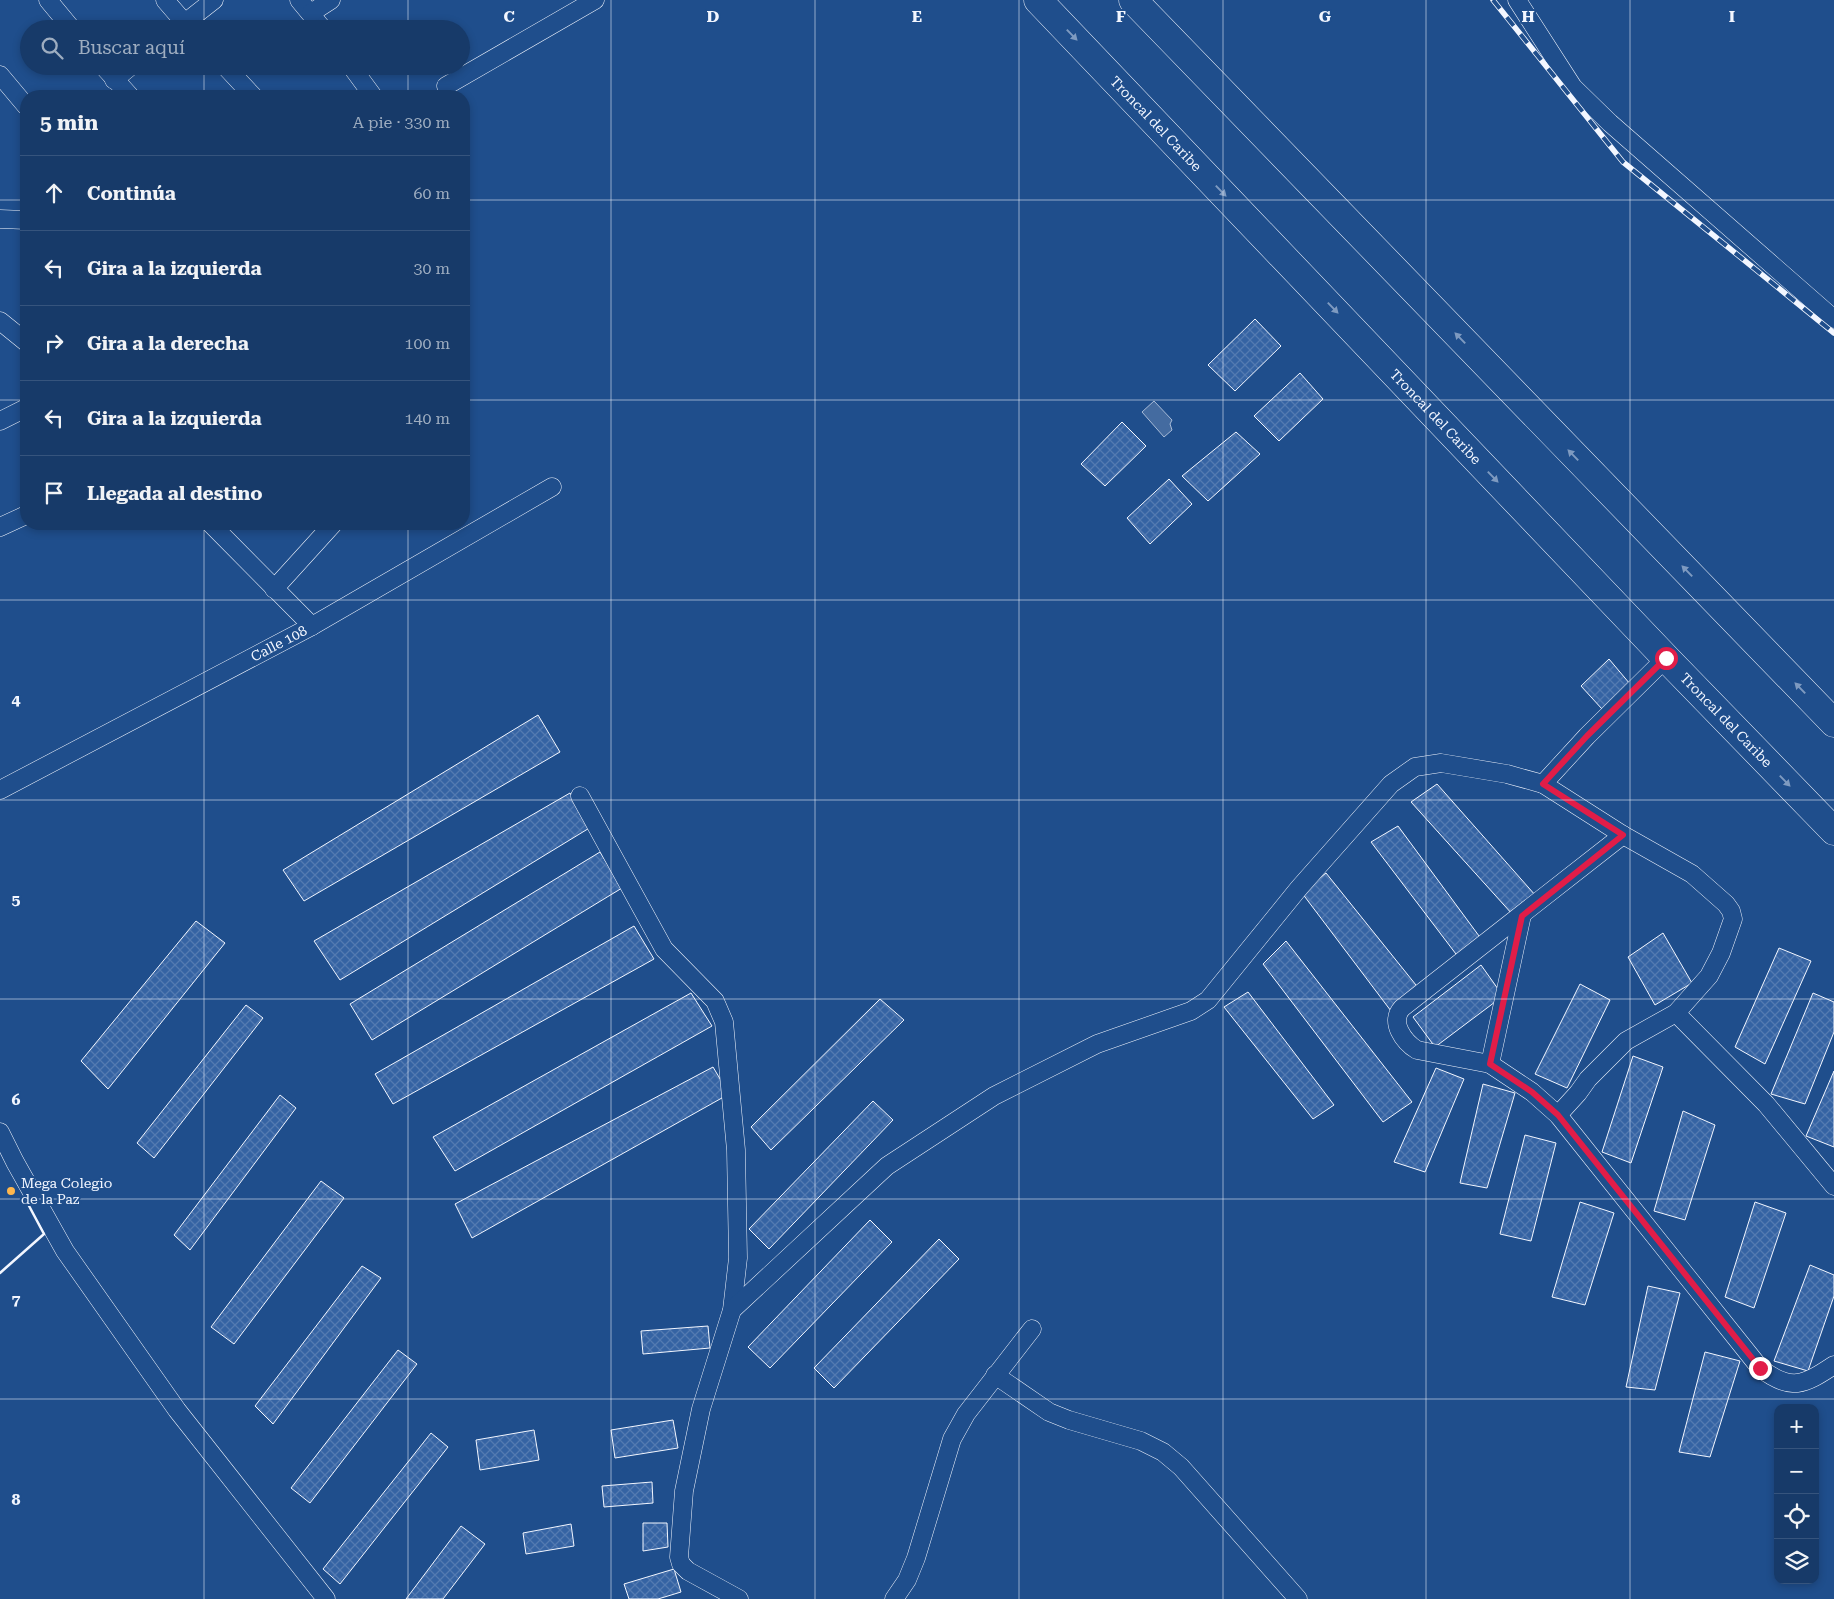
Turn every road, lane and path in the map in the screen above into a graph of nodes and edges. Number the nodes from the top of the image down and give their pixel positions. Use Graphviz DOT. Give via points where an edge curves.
graph roads {
  1 [pos="48,0"];
  2 [pos="165,0"];
  3 [pos="214,0"];
  4 [pos="331,0"];
  5 [pos="595,0"];
  6 [pos="1038,0"];
  7 [pos="1133,0"];
  8 [pos="1517,0"];
  9 [pos="305,6"];
  10 [pos="65,20"];
  11 [pos="179,20"];
  12 [pos="192,20"];
  13 [pos="316,20"];
  14 [pos="470,72"];
  15 [pos="0,75"];
  16 [pos="110,75"];
  17 [pos="233,75"];
  18 [pos="358,75"];
  19 [pos="465,75"];
  20 [pos="446,86"];
  21 [pos="124,90"];
  22 [pos="247,90"];
  23 [pos="369,90"];
  24 [pos="20,99"];
  25 [pos="0,219"];
  26 [pos="20,220"];
  27 [pos="1834,320"];
  28 [pos="0,321"];
  29 [pos="20,337"];
  30 [pos="20,411"];
  31 [pos="0,421"];
  32 [pos="552,487"];
  33 [pos="20,518"];
  34 [pos="0,527"];
  35 [pos="218,530"];
  36 [pos="328,530"];
  37 [pos="274,589"];
  38 [pos="312,626"];
  39 [pos="1666,658"];
  40 [pos="1834,723"];
  41 [pos="1543,784"];
  42 [pos="0,790"];
  43 [pos="580,796"];
  44 [pos="1834,832"];
  45 [pos="1623,835"];
  46 [pos="1522,916"];
  47 [pos="1676,1013"];
  48 [pos="1490,1064"];
  49 [pos="1558,1115"];
  50 [pos="0,1132"];
  51 [pos="1834,1186"];
  52 [pos="732,1310"];
  53 [pos="1032,1328"];
  54 [pos="1834,1365"];
  55 [pos="995,1375"];
  56 [pos="326,1599"];
  57 [pos="739,1599"];
  58 [pos="894,1599"];
  59 [pos="1298,1599"];
  1 -- 10 [label="street"];
  2 -- 11 [label="street"];
  3 -- 12 [label="street"];
  4 -- 9 [label="street"];
  5 -- 14 [label="street"];
  6 -- 39 [label="highway, Troncal del Caribe, one-way"];
  40 -- 7 [label="highway, one-way"];
  8 -- 27 [label="street" via="1573,87 1617,130"];
  9 -- 13 [label="street"];
  15 -- 24 [label="street"];
  16 -- 21 [label="street"];
  17 -- 22 [label="street"];
  18 -- 23 [label="street"];
  19 -- 20 [label="street"];
  25 -- 26 [label="street"];
  28 -- 29 [label="street"];
  30 -- 31 [label="street"];
  32 -- 38 [label="street, Calle 108"];
  33 -- 34 [label="street"];
  35 -- 37 [label="street"];
  36 -- 37 [label="street"];
  37 -- 38 [label="street"];
  38 -- 42 [label="street, Calle 108"];
  39 -- 41 [label="street"];
  39 -- 44 [label="highway, Troncal del Caribe, one-way"];
  41 -- 45 [label="street"];
  41 -- 52 [label="street" via="1507,774 1441,763 1415,767 1378,798 1208,1000 1191,1011 1097,1044 994,1096 887,1166"];
  43 -- 52 [label="street" via="664,949 714,1001 724,1022 738,1175 738,1258"];
  45 -- 46 [label="street"];
  45 -- 47 [label="street" via="1692,874 1731,911 1733,919 1709,976"];
  46 -- 48 [label="street"];
  46 -- 48 [label="street" via="1397,1014 1398,1028 1409,1045 1417,1050"];
  47 -- 49 [label="street" via="1626,1041"];
  47 -- 51 [label="street" via="1766,1104"];
  48 -- 49 [label="street" via="1532,1092"];
  49 -- 54 [label="street" via="1760,1368 1787,1384 1814,1378"];
  50 -- 56 [label="street" via="65,1251 177,1410"];
  52 -- 57 [label="street" via="701,1409 684,1491 679,1557 688,1571"];
  53 -- 55 [label="street"];
  55 -- 58 [label="street" via="952,1439 916,1558"];
  55 -- 59 [label="street" via="1049,1412 1141,1441 1163,1452"];
}
